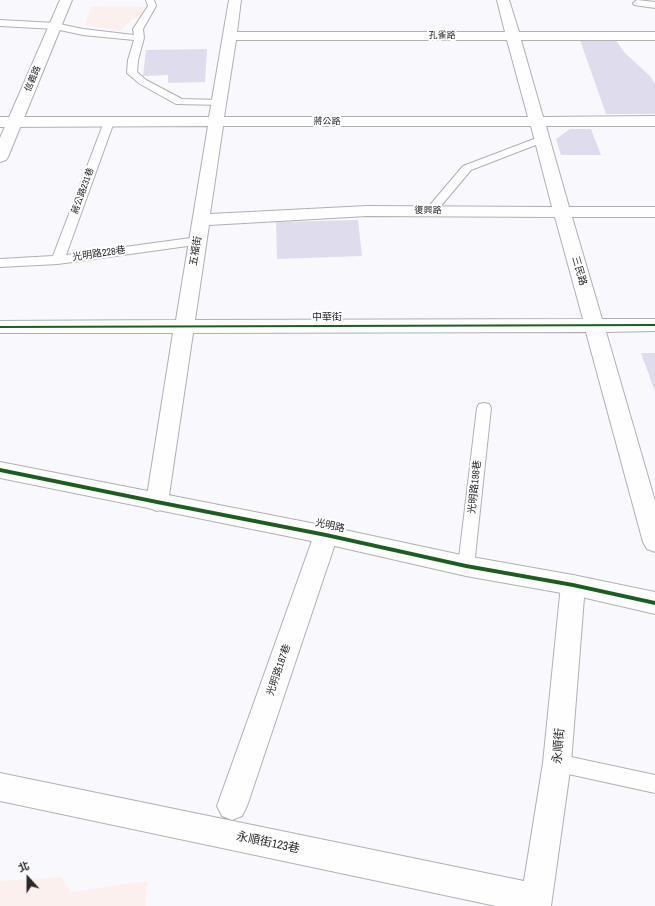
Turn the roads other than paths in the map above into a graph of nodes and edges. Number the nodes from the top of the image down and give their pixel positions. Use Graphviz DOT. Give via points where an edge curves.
graph roads {
  1 [pos="66,0"];
  2 [pos="150,0"];
  3 [pos="235,0"];
  4 [pos="503,0"];
  5 [pos="637,3"];
  6 [pos="655,5"];
  7 [pos="0,23"];
  8 [pos="55,26"];
  9 [pos="230,36"];
  10 [pos="513,36"];
  11 [pos="655,36"];
  12 [pos="139,38"];
  13 [pos="219,103"];
  14 [pos="537,121"];
  15 [pos="655,121"];
  16 [pos="7,122"];
  17 [pos="109,122"];
  18 [pos="216,122"];
  19 [pos="542,139"];
  20 [pos="0,157"];
  21 [pos="431,211"];
  22 [pos="562,212"];
  23 [pos="655,212"];
  24 [pos="201,220"];
  25 [pos="198,241"];
  26 [pos="58,260"];
  27 [pos="0,263"];
  28 [pos="594,325"];
  29 [pos="655,325"];
  30 [pos="185,326"];
  31 [pos="0,327"];
  32 [pos="484,408"];
  33 [pos="0,470"];
  34 [pos="157,502"];
  35 [pos="326,535"];
  36 [pos="655,542"];
  37 [pos="466,566"];
  38 [pos="573,585"];
  39 [pos="655,603"];
  40 [pos="557,764"];
  41 [pos="655,784"];
  42 [pos="0,787"];
  43 [pos="232,806"];
  44 [pos="536,903"];
  1 -- 8 [label="street, 信義路"];
  2 -- 12 [label="lane" via="152,6 138,29"];
  3 -- 9 [label="street, 五福街"];
  4 -- 10 [label="street, 三民路"];
  5 -- 6 [label="lane"];
  7 -- 8 [label="lane"];
  8 -- 12 [label="lane"];
  8 -- 16 [label="street, 信義路"];
  9 -- 10 [label="street, 孔雀路"];
  9 -- 13 [label="street, 五福街"];
  10 -- 11 [label="street, 孔雀路"];
  10 -- 14 [label="street, 三民路"];
  12 -- 13 [label="lane" via="132,73 138,79 180,102"];
  13 -- 18 [label="street, 五福街"];
  14 -- 15 [label="street, 蔣公路"];
  14 -- 18 [label="street, 蔣公路"];
  14 -- 19 [label="street, 三民路"];
  16 -- 17 [label="street, 蔣公路"];
  16 -- 20 [label="street, 信義路"];
  17 -- 18 [label="street, 蔣公路"];
  17 -- 26 [label="lane, 蔣公路231巷"];
  18 -- 24 [label="street, 五福街"];
  19 -- 21 [label="lane" via="467,168"];
  19 -- 22 [label="street, 三民路"];
  21 -- 22 [label="street, 復興路"];
  21 -- 24 [label="street, 復興路" via="367,211"];
  22 -- 23 [label="street, 復興路"];
  22 -- 28 [label="street, 三民路"];
  24 -- 25 [label="street, 五福街"];
  25 -- 26 [label="lane, 光明路228巷"];
  25 -- 30 [label="street, 五福街"];
  26 -- 27 [label="lane, 光明路228巷"];
  28 -- 29 [label="street, 中華街"];
  28 -- 30 [label="street, 中華街"];
  28 -- 36 [label="street, 三民路"];
  30 -- 31 [label="street, 中華街"];
  30 -- 34 [label="street, 五福街"];
  32 -- 37 [label="lane, 光明路198巷"];
  33 -- 34 [label="street, 光明路"];
  34 -- 35 [label="street, 光明路"];
  35 -- 37 [label="street, 光明路"];
  35 -- 43 [label="street, 光明路187巷"];
  37 -- 38 [label="street, 光明路"];
  38 -- 39 [label="street, 光明路"];
  38 -- 40 [label="street, 永順街"];
  40 -- 41 [label="lane"];
  40 -- 44 [label="street, 永順街"];
  42 -- 44 [label="street, 永順街123巷"];
}
